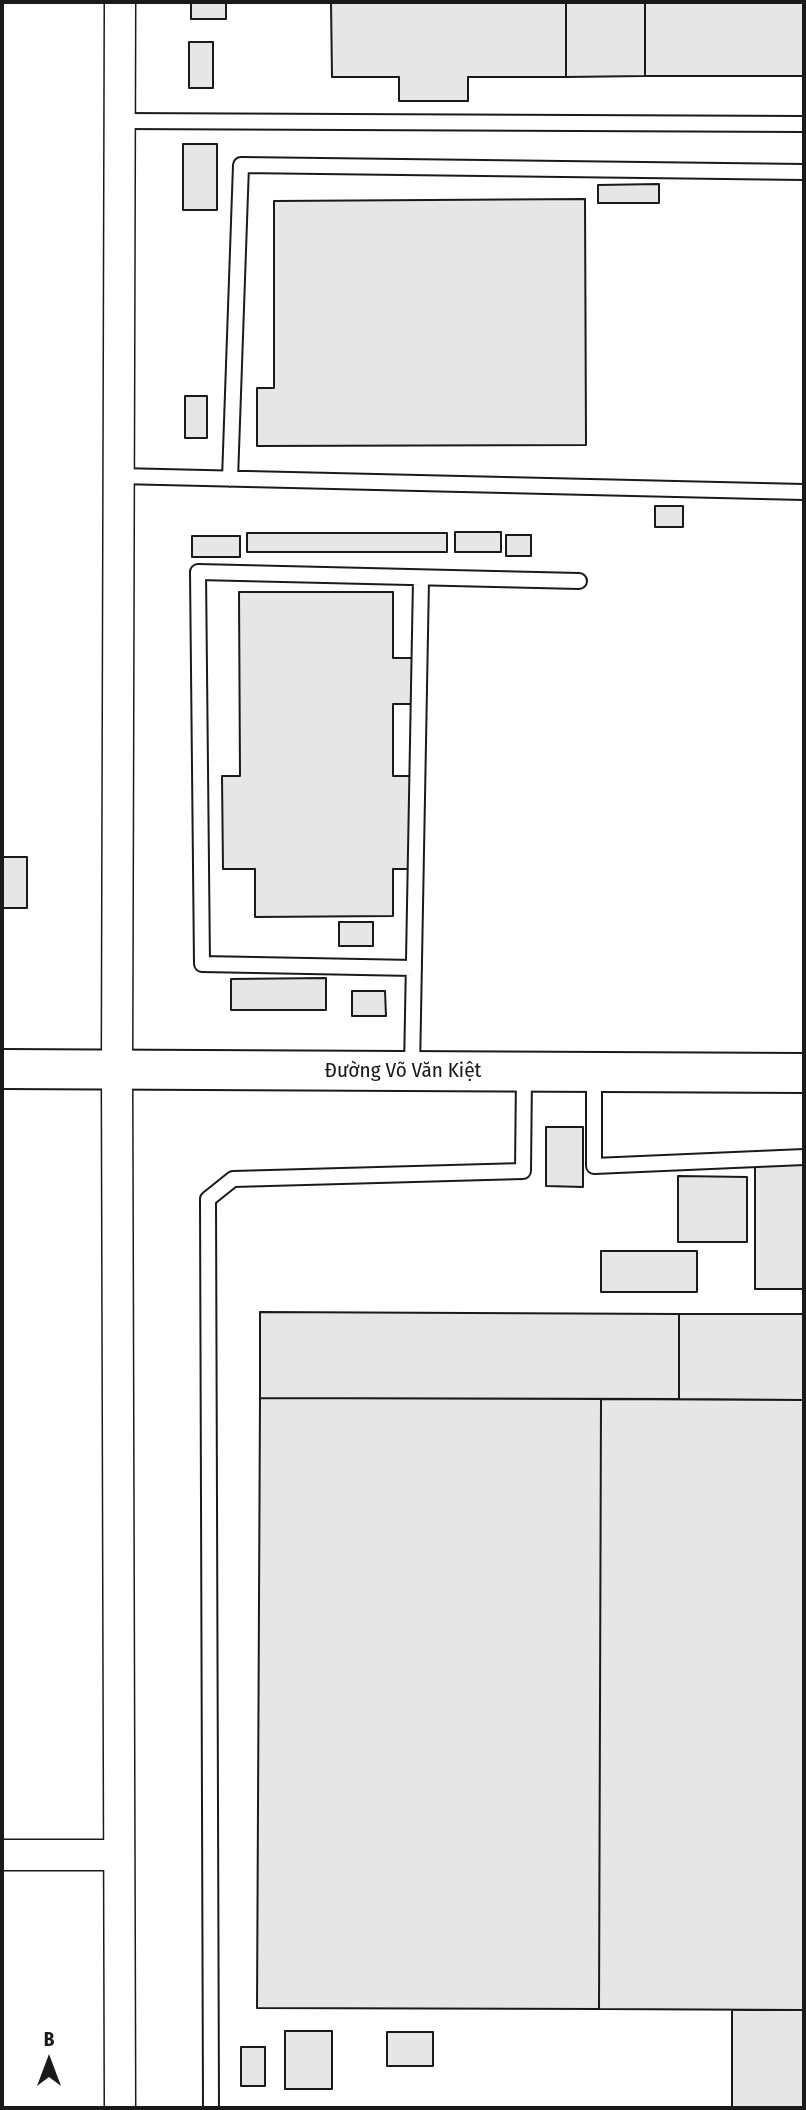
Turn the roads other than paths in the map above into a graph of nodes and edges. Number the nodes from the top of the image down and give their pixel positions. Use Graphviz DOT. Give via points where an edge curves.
graph roads {
  1 [pos="120,2"];
  2 [pos="120,121"];
  3 [pos="804,124"];
  4 [pos="804,172"];
  5 [pos="119,476"];
  6 [pos="230,478"];
  7 [pos="804,492"];
  8 [pos="421,579"];
  9 [pos="579,581"];
  10 [pos="414,968"];
  11 [pos="2,1069"];
  12 [pos="117,1069"];
  13 [pos="412,1071"];
  14 [pos="524,1071"];
  15 [pos="594,1072"];
  16 [pos="804,1073"];
  17 [pos="804,1157"];
  18 [pos="2,1855"];
  19 [pos="119,1855"];
  20 [pos="120,2108"];
  21 [pos="211,2108"];
  1 -- 2 [label="street"];
  2 -- 3 [label="lane"];
  2 -- 5 [label="street"];
  4 -- 6 [label="lane" via="241,165"];
  5 -- 6 [label="lane"];
  5 -- 12 [label="street"];
  6 -- 7 [label="lane"];
  8 -- 9 [label="lane"];
  8 -- 10 [label="lane"];
  8 -- 10 [label="lane" via="198,572 202,964"];
  10 -- 13 [label="lane"];
  11 -- 12 [label="street, Đường Võ Văn Kiệt"];
  12 -- 13 [label="street, Đường Võ Văn Kiệt"];
  12 -- 19 [label="street"];
  13 -- 14 [label="street, Đường Võ Văn Kiệt"];
  14 -- 15 [label="street, Đường Võ Văn Kiệt"];
  14 -- 21 [label="lane" via="523,1171 233,1179 208,1199"];
  15 -- 16 [label="street, Đường Võ Văn Kiệt"];
  15 -- 17 [label="lane" via="594,1166"];
  18 -- 19 [label="street"];
  19 -- 20 [label="street"];
}
